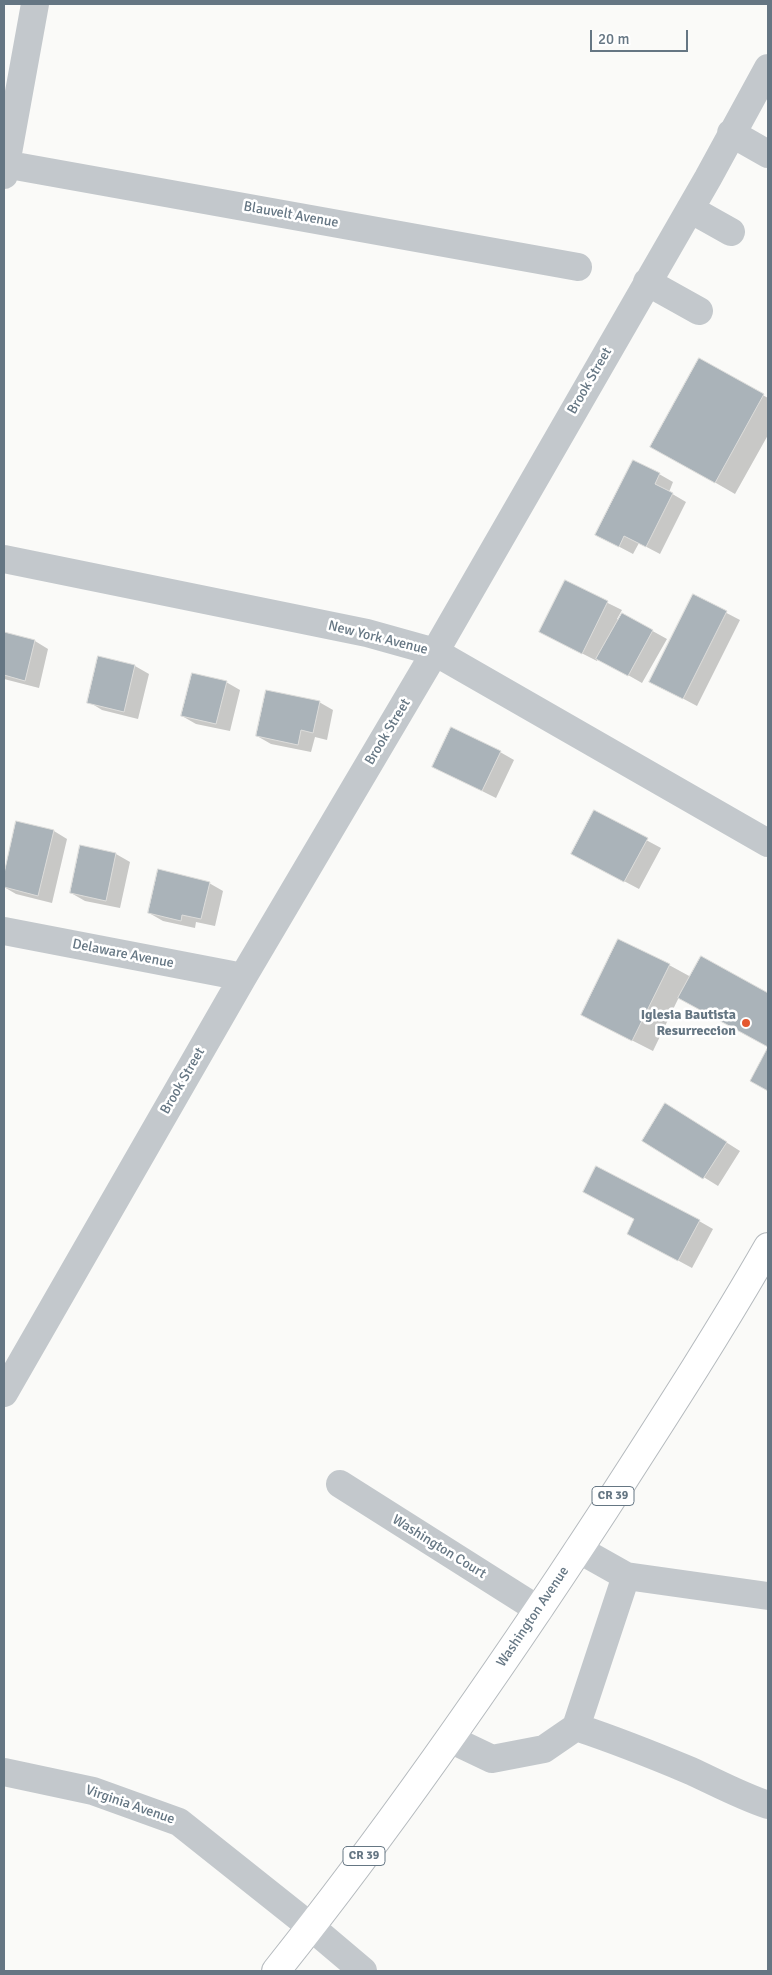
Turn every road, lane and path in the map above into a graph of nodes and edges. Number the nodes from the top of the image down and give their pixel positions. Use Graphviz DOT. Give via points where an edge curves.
graph roads {
  1 [pos="35,4"];
  2 [pos="768,68"];
  3 [pos="731,133"];
  4 [pos="768,154"];
  5 [pos="4,168"];
  6 [pos="690,209"];
  7 [pos="731,232"];
  8 [pos="578,267"];
  9 [pos="647,282"];
  10 [pos="698,311"];
  11 [pos="4,559"];
  12 [pos="435,652"];
  13 [pos="768,843"];
  14 [pos="4,931"];
  15 [pos="243,977"];
  16 [pos="768,1248"];
  17 [pos="4,1393"];
  18 [pos="340,1484"];
  19 [pos="578,1550"];
  20 [pos="626,1576"];
  21 [pos="768,1596"];
  22 [pos="539,1610"];
  23 [pos="576,1727"];
  24 [pos="450,1739"];
  25 [pos="4,1772"];
  26 [pos="768,1805"];
  27 [pos="311,1927"];
  28 [pos="276,1971"];
  29 [pos="364,1971"];
  1 -- 5 [label="street"];
  2 -- 3 [label="street, Brook Street"];
  3 -- 4 [label="street"];
  3 -- 6 [label="street, Brook Street"];
  5 -- 8 [label="street, Blauvelt Avenue"];
  6 -- 7 [label="street"];
  6 -- 9 [label="street, Brook Street"];
  9 -- 10 [label="street"];
  9 -- 12 [label="street, Brook Street"];
  11 -- 12 [label="street, New York Avenue" via="367,633"];
  12 -- 13 [label="street, New York Avenue"];
  12 -- 15 [label="street, Brook Street"];
  14 -- 15 [label="street, Delaware Avenue"];
  15 -- 17 [label="street, Brook Street"];
  16 -- 19 [label="main road, Washington Avenue / CR 39" via="699,1363"];
  18 -- 22 [label="street, Washington Court"];
  19 -- 20 [label="street"];
  19 -- 22 [label="main road, Washington Avenue / CR 39"];
  20 -- 21 [label="street"];
  20 -- 23 [label="street"];
  22 -- 24 [label="main road, Washington Avenue / CR 39"];
  23 -- 24 [label="street" via="544,1749 492,1759"];
  23 -- 26 [label="street" via="623,1743"];
  24 -- 27 [label="main road, Washington Avenue / CR 39"];
  25 -- 27 [label="street, Virginia Avenue" via="93,1791 179,1822"];
  27 -- 28 [label="main road, Washington Avenue / CR 39"];
  27 -- 29 [label="street, Virginia Avenue"];
}
